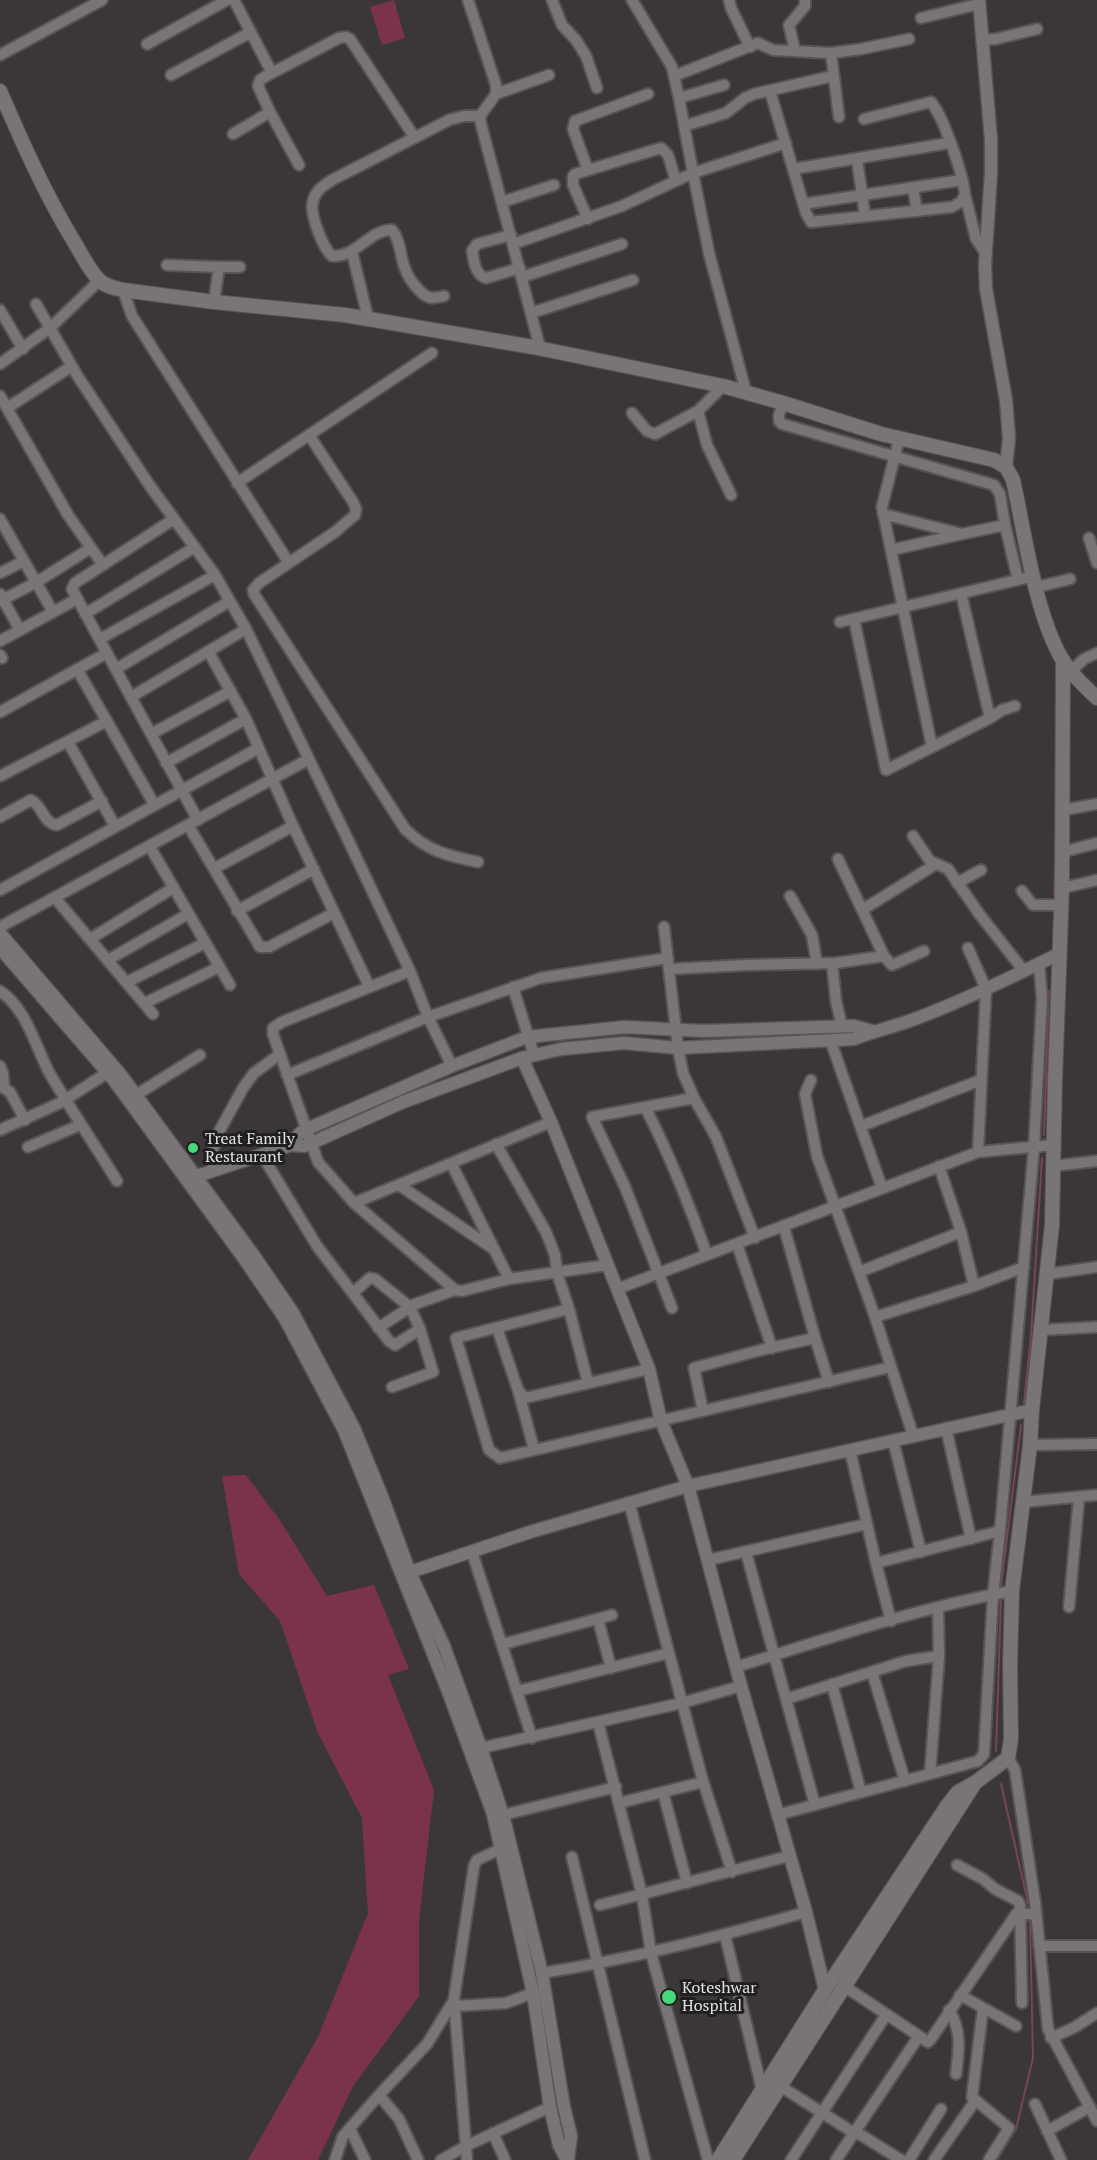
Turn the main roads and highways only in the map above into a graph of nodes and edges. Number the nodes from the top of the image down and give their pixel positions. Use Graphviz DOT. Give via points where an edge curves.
graph roads {
  1 [pos="0,91"];
  2 [pos="1067,665"];
  3 [pos="1097,698"];
  4 [pos="976,1782"];
  5 [pos="718,2160"];
  6 [pos="734,2160"];
  1 -- 2 [label="main road" via="61,220 99,281 109,287 368,318 540,348 723,386 899,439 994,460 1006,467 1013,480 1042,609"];
  2 -- 3 [label="main road"];
  2 -- 4 [label="main road" via="1052,1225 1012,1591 1011,1739 1008,1758"];
  4 -- 5 [label="main road" via="958,1792 947,1806"];
  4 -- 6 [label="main road"];
}
